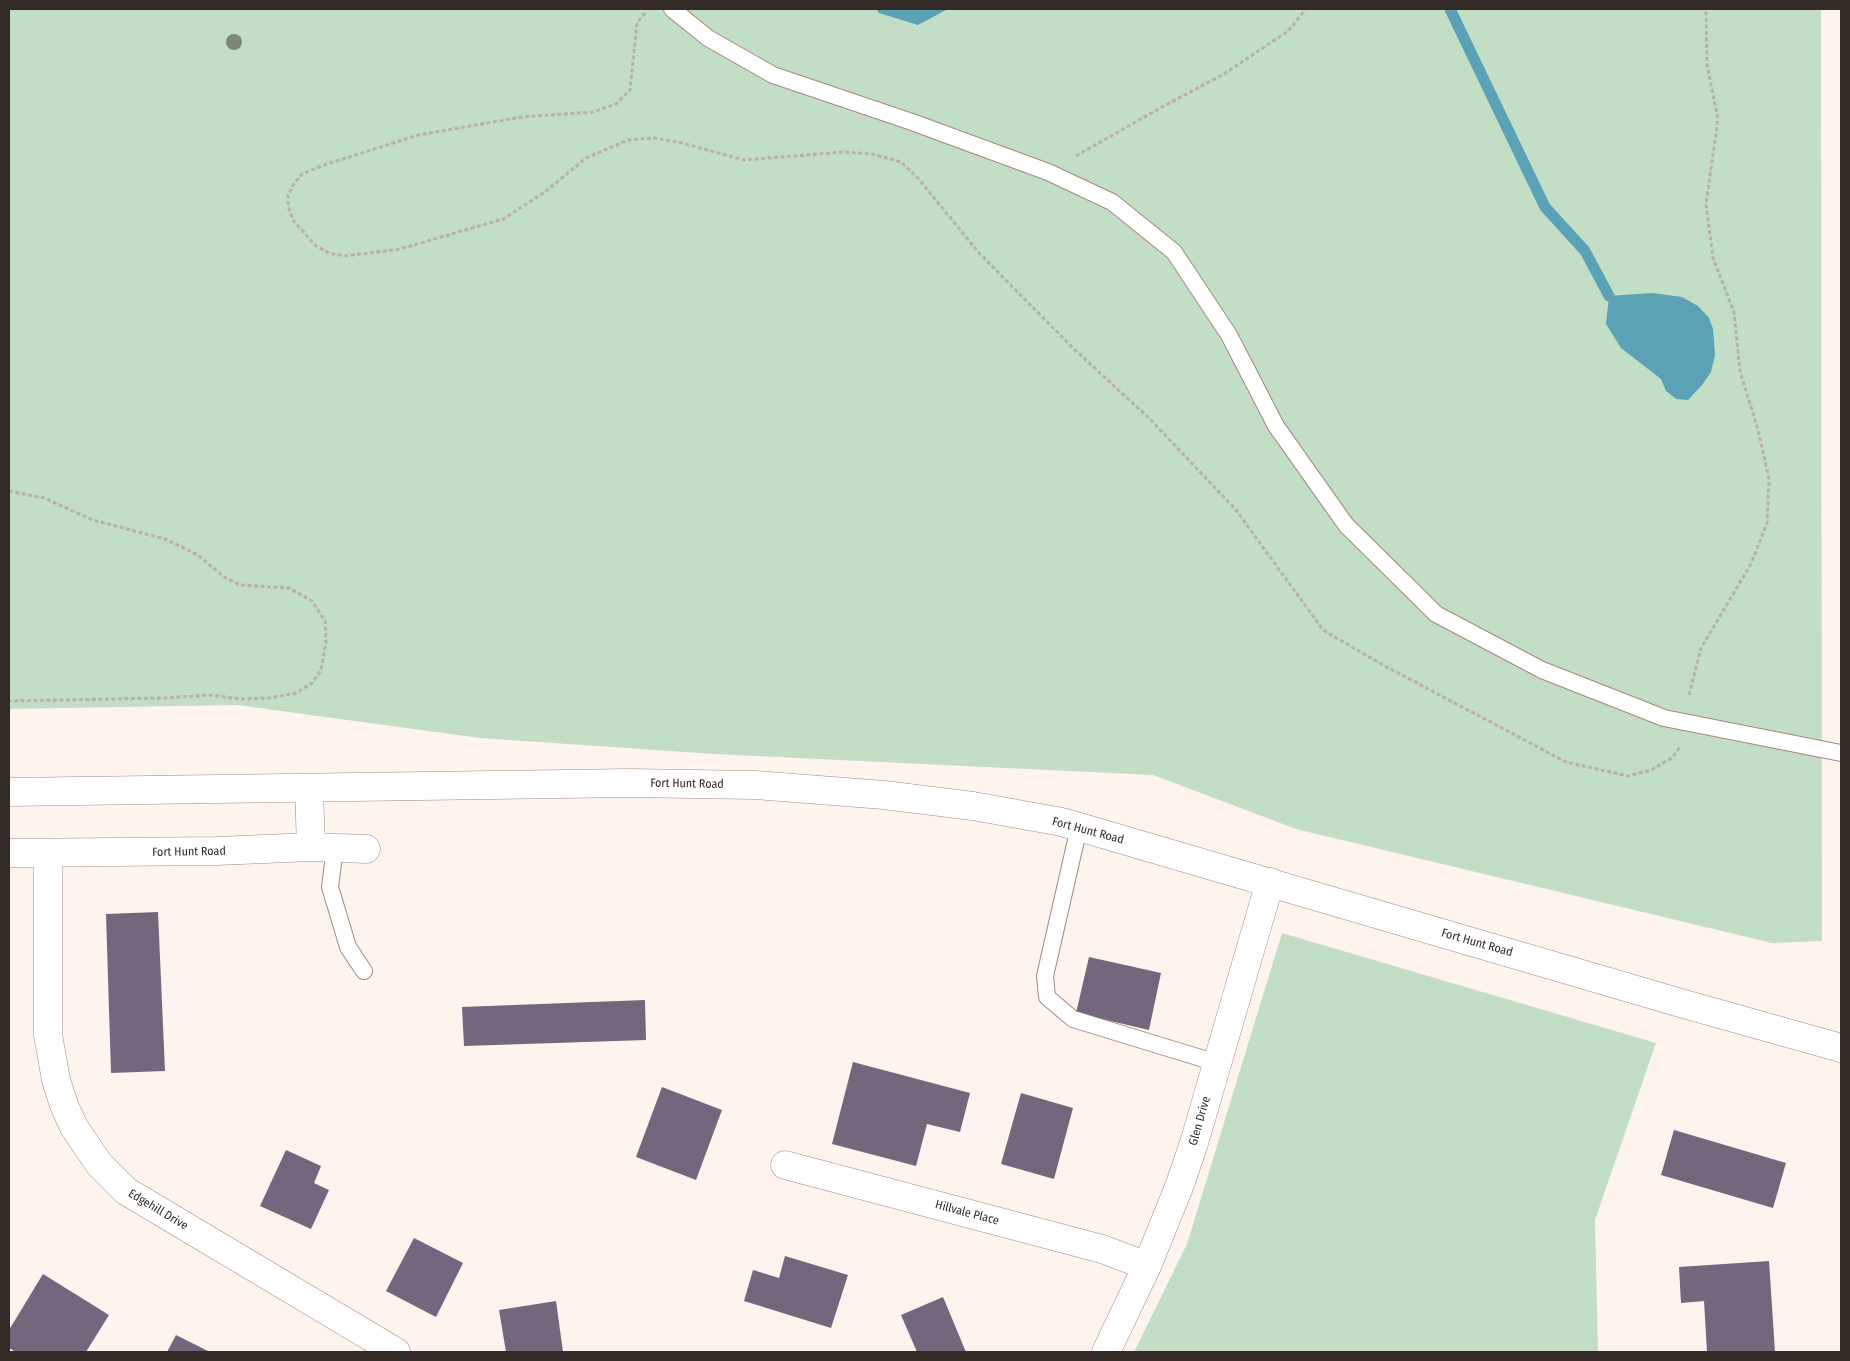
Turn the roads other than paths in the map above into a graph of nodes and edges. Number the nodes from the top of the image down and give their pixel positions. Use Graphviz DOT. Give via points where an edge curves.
graph roads {
  1 [pos="672,9"];
  2 [pos="1841,752"];
  3 [pos="309,789"];
  4 [pos="9,792"];
  5 [pos="1079,827"];
  6 [pos="323,848"];
  7 [pos="366,849"];
  8 [pos="9,854"];
  9 [pos="48,854"];
  10 [pos="1270,882"];
  11 [pos="364,971"];
  12 [pos="1841,1048"];
  13 [pos="1217,1063"];
  14 [pos="785,1165"];
  15 [pos="1147,1266"];
  16 [pos="396,1352"];
  17 [pos="1106,1352"];
  1 -- 2 [label="lane" via="708,38 773,75 1048,172 1112,202 1174,252 1229,335 1276,426 1346,525 1436,614 1542,670 1664,718"];
  3 -- 4 [label="street, Fort Hunt Road"];
  3 -- 5 [label="street, Fort Hunt Road" via="630,783 755,785 884,794 964,805"];
  3 -- 6 [label="street"];
  5 -- 10 [label="street, Fort Hunt Road"];
  5 -- 13 [label="lane" via="1045,976 1047,997 1073,1019"];
  6 -- 7 [label="street, Fort Hunt Road"];
  6 -- 9 [label="street, Fort Hunt Road"];
  6 -- 11 [label="lane" via="330,887 348,947"];
  8 -- 9 [label="street, Fort Hunt Road"];
  9 -- 16 [label="street, Edgehill Drive" via="48,1034 64,1105 74,1128 99,1164 126,1191"];
  10 -- 12 [label="street, Fort Hunt Road"];
  10 -- 13 [label="street, Glen Drive"];
  13 -- 15 [label="street, Glen Drive" via="1182,1178"];
  14 -- 15 [label="street, Hillvale Place" via="1102,1249"];
  15 -- 17 [label="street, Glen Drive"];
}
